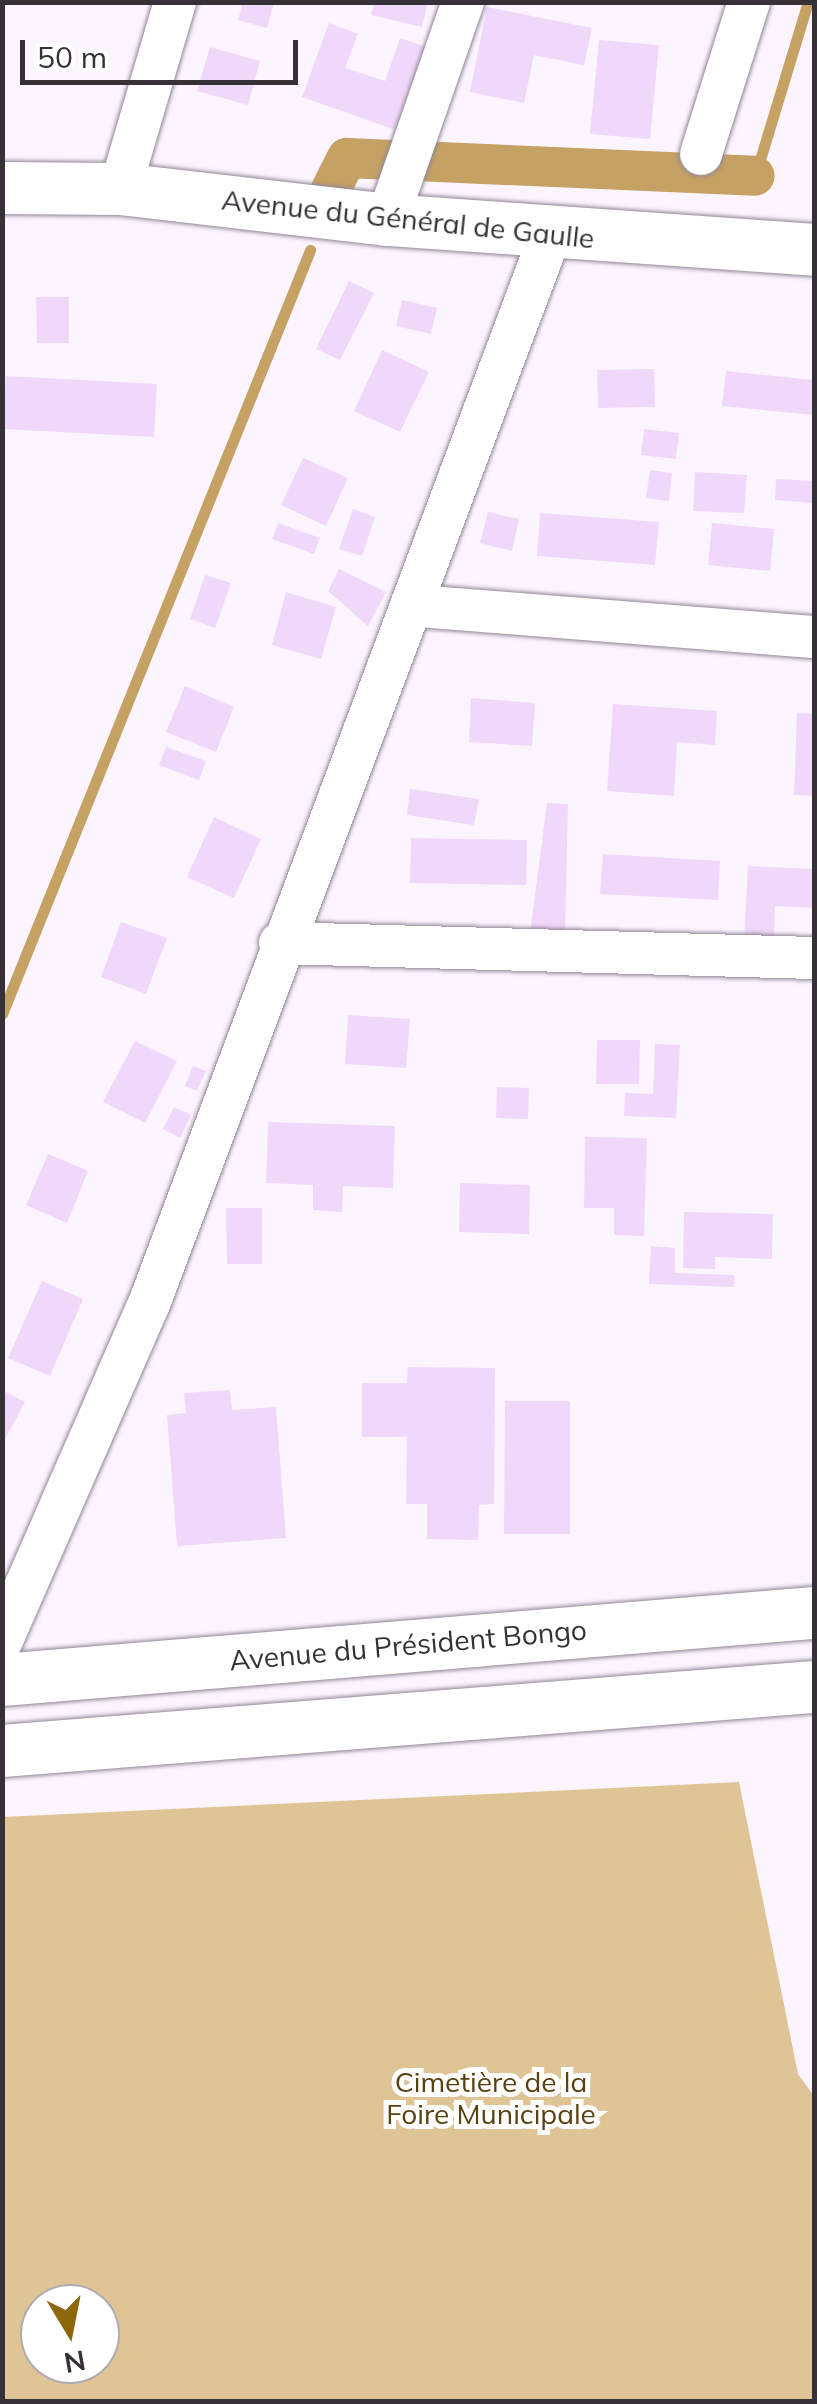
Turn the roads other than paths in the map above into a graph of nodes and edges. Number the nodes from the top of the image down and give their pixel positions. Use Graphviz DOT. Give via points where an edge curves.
graph roads {
  1 [pos="175,2"];
  2 [pos="463,2"];
  3 [pos="750,2"];
  4 [pos="701,154"];
  5 [pos="401,183"];
  6 [pos="2,188"];
  7 [pos="120,190"];
  8 [pos="550,234"];
  9 [pos="814,250"];
  10 [pos="418,606"];
  11 [pos="814,637"];
  12 [pos="280,942"];
  13 [pos="814,958"];
  14 [pos="814,1613"];
  15 [pos="2,1640"];
  16 [pos="2,1680"];
  17 [pos="814,1687"];
  18 [pos="2,1750"];
  1 -- 7 [label="street"];
  2 -- 5 [label="street"];
  3 -- 4 [label="street"];
  5 -- 7 [label="street, Avenue du Général de Gaulle"];
  5 -- 8 [label="street, Avenue du Général de Gaulle"];
  6 -- 7 [label="street, Avenue du Général de Gaulle"];
  8 -- 9 [label="street, Avenue du Général de Gaulle"];
  8 -- 10 [label="street"];
  10 -- 11 [label="street"];
  10 -- 12 [label="street"];
  12 -- 13 [label="street"];
  12 -- 15 [label="street" via="149,1304"];
  14 -- 16 [label="street, Avenue du Président Bongo"];
  17 -- 18 [label="street"];
}
